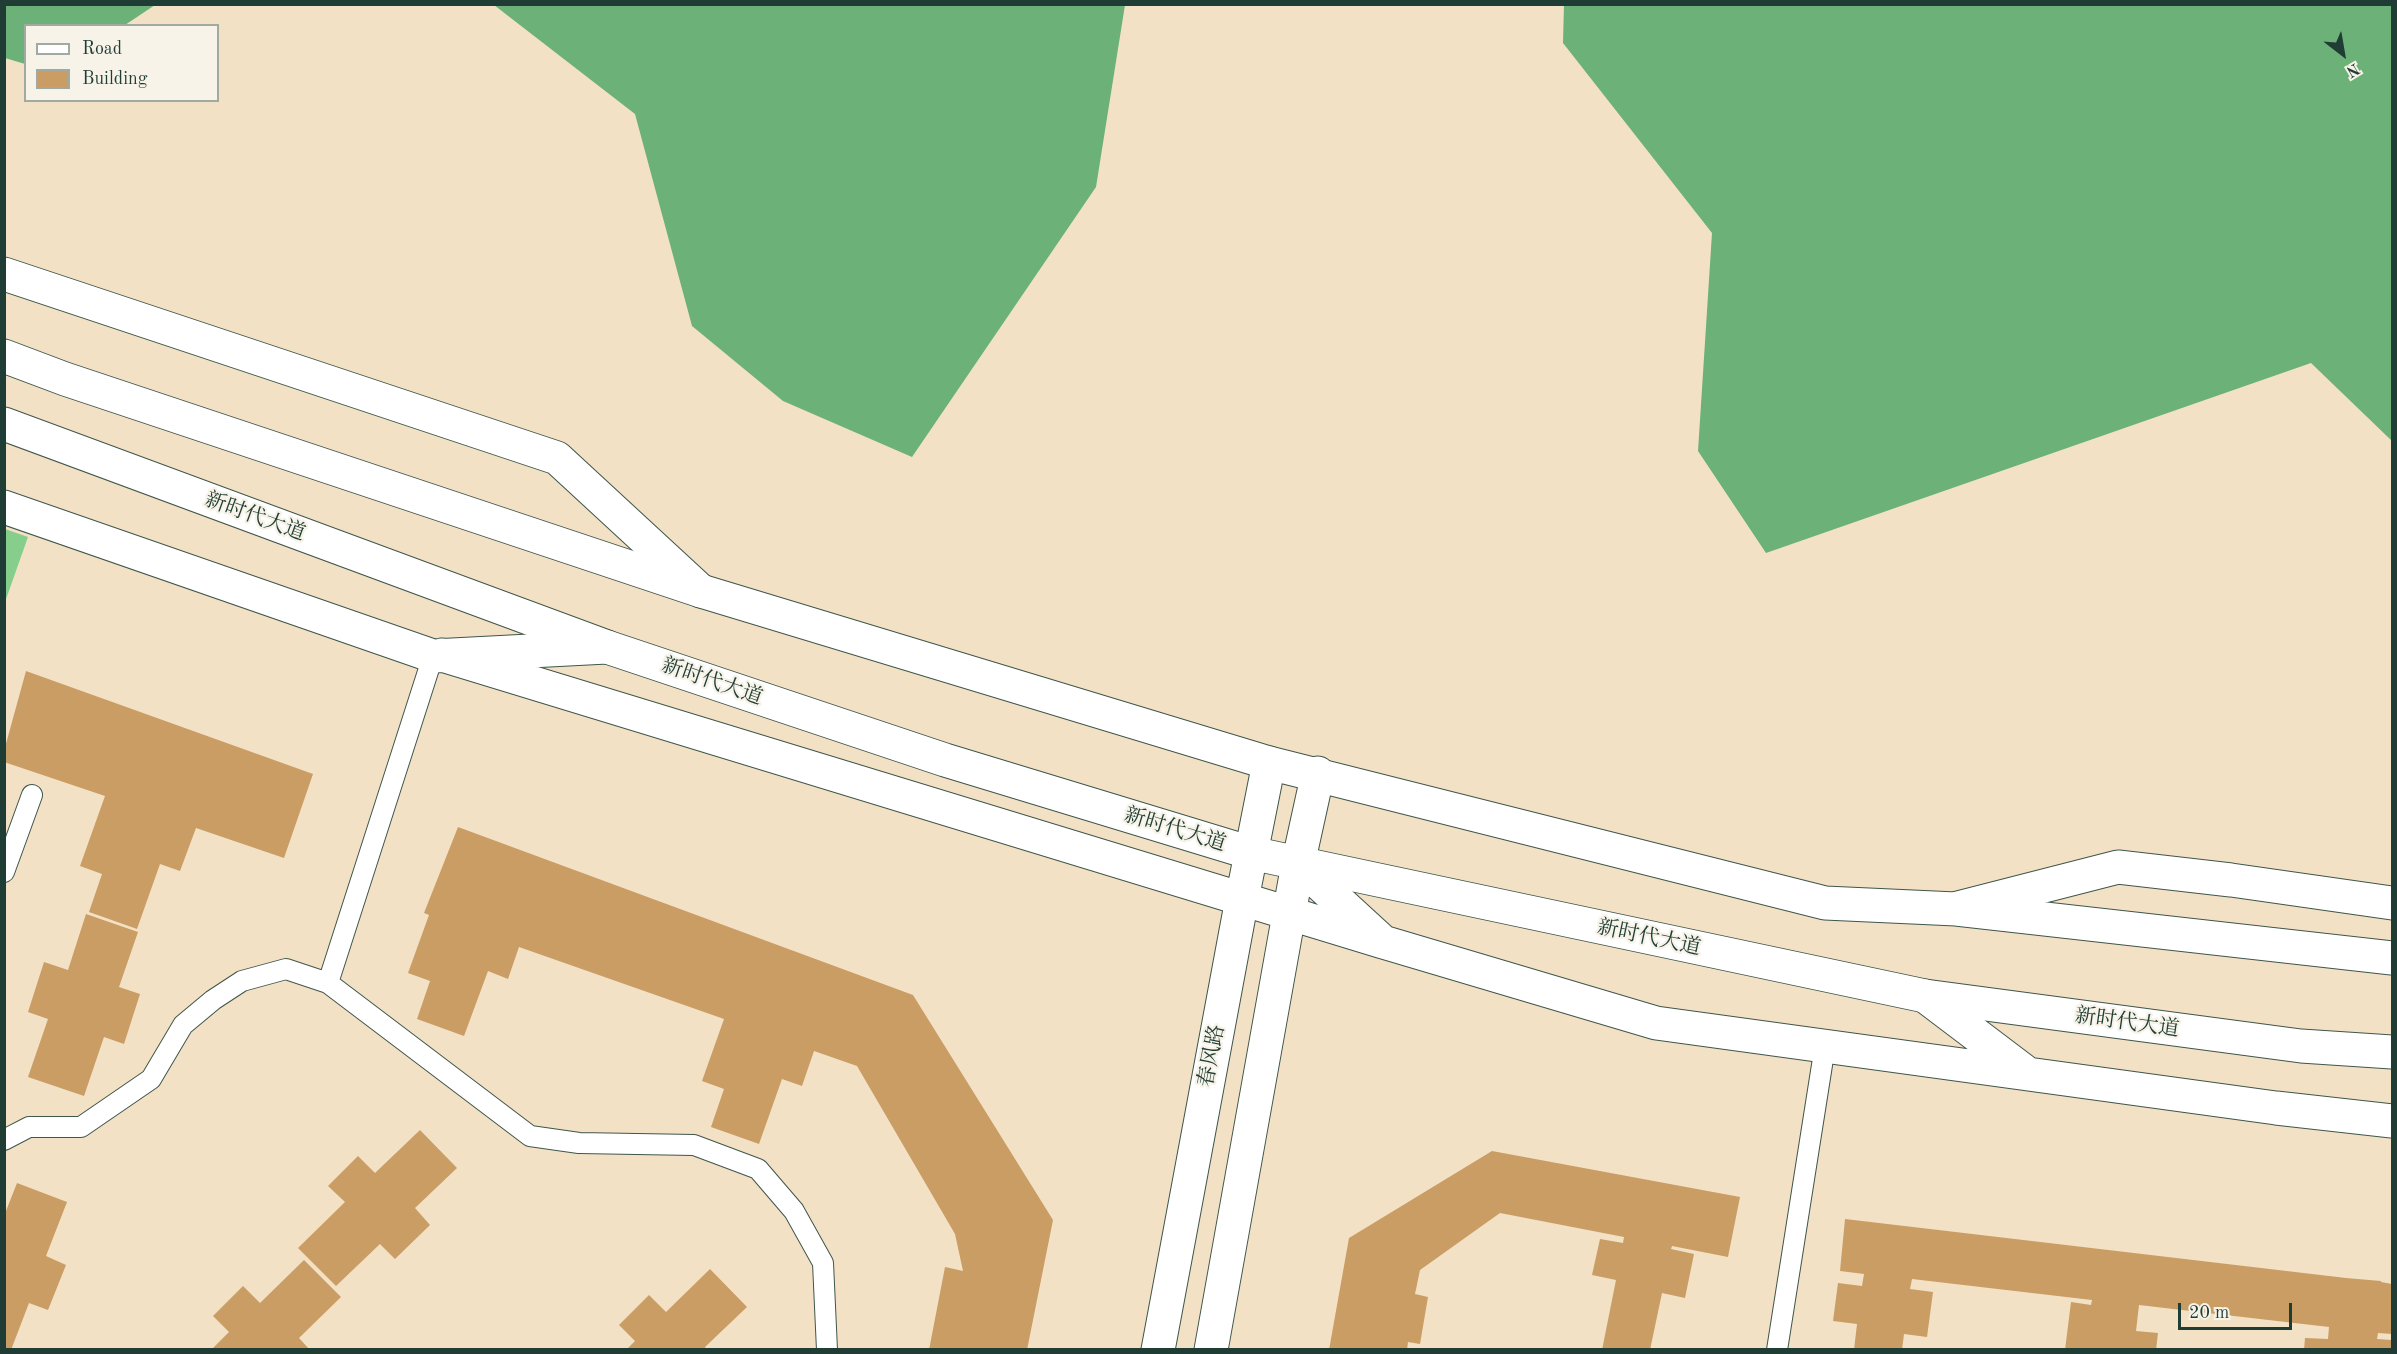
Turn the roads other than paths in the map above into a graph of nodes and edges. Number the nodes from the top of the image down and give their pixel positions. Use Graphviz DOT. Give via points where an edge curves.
graph roads {
  1 [pos="4,274"];
  2 [pos="4,356"];
  3 [pos="4,424"];
  4 [pos="4,507"];
  5 [pos="701,591"];
  6 [pos="607,646"];
  7 [pos="437,655"];
  8 [pos="1269,763"];
  9 [pos="1318,773"];
  10 [pos="32,795"];
  11 [pos="1251,853"];
  12 [pos="1298,864"];
  13 [pos="4,872"];
  14 [pos="1242,899"];
  15 [pos="2392,903"];
  16 [pos="1956,909"];
  17 [pos="1289,914"];
  18 [pos="1383,942"];
  19 [pos="2392,958"];
  20 [pos="328,983"];
  21 [pos="1925,996"];
  22 [pos="1825,1046"];
  23 [pos="2392,1052"];
  24 [pos="2028,1074"];
  25 [pos="2392,1121"];
  26 [pos="4,1140"];
  27 [pos="827,1350"];
  28 [pos="1158,1350"];
  29 [pos="1211,1350"];
  30 [pos="1777,1350"];
  1 -- 5 [label="main road" via="557,458"];
  2 -- 5 [label="main road"];
  3 -- 6 [label="main road, 新时代大道"];
  4 -- 7 [label="main road"];
  5 -- 8 [label="main road"];
  6 -- 7 [label="main road"];
  6 -- 11 [label="main road, 新时代大道" via="945,760"];
  7 -- 14 [label="main road"];
  7 -- 20 [label="lane"];
  8 -- 9 [label="main road"];
  8 -- 11 [label="main road, 春风路"];
  9 -- 12 [label="main road"];
  9 -- 16 [label="main road" via="1825,903"];
  10 -- 13 [label="lane"];
  11 -- 12 [label="main road, 新时代大道"];
  11 -- 14 [label="main road, 春风路"];
  12 -- 17 [label="main road"];
  12 -- 18 [label="main road"];
  12 -- 21 [label="main road, 新时代大道"];
  14 -- 17 [label="main road"];
  14 -- 28 [label="main road, 春风路"];
  15 -- 16 [label="main road" via="2118,867"];
  16 -- 19 [label="main road"];
  17 -- 18 [label="main road"];
  17 -- 29 [label="main road"];
  18 -- 22 [label="main road" via="1656,1023"];
  20 -- 26 [label="lane" via="286,969 242,981 183,1025 151,1079 81,1127 29,1127"];
  20 -- 27 [label="lane" via="530,1136 579,1143 694,1145 758,1169 794,1211 823,1263"];
  21 -- 23 [label="main road, 新时代大道" via="2301,1046"];
  21 -- 24 [label="main road"];
  22 -- 24 [label="main road"];
  22 -- 30 [label="lane"];
  24 -- 25 [label="main road"];
}
